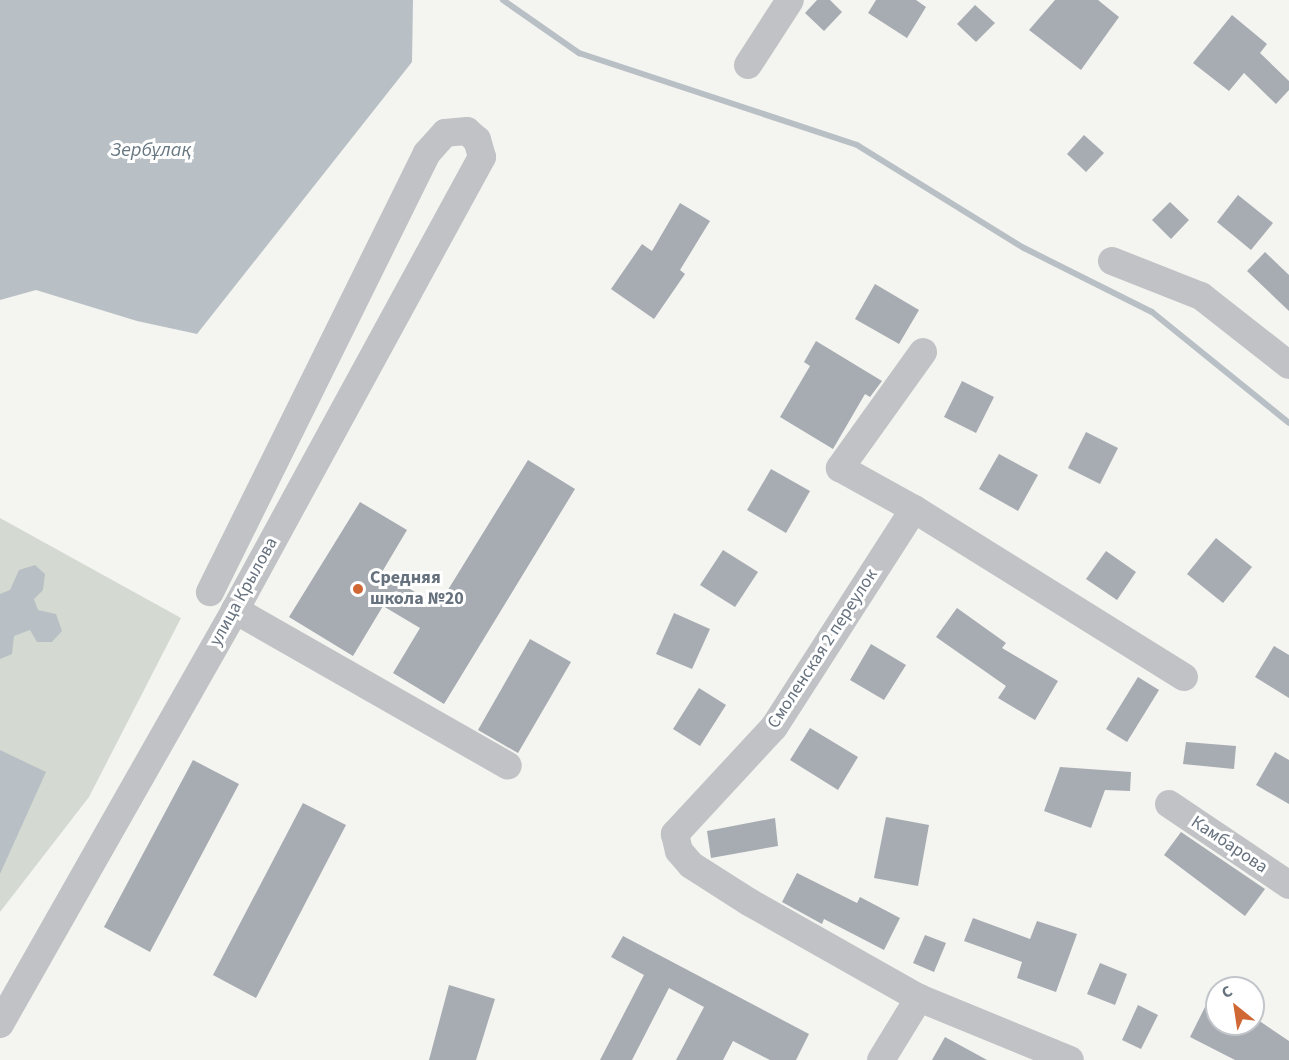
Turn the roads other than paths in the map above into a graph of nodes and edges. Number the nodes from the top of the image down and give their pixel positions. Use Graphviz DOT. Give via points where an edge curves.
graph roads {
  1 [pos="790,0"];
  2 [pos="748,65"];
  3 [pos="1112,261"];
  4 [pos="923,352"];
  5 [pos="1289,365"];
  6 [pos="914,509"];
  7 [pos="210,592"];
  8 [pos="235,610"];
  9 [pos="1184,677"];
  10 [pos="508,766"];
  11 [pos="1169,804"];
  12 [pos="1289,885"];
  13 [pos="920,998"];
  14 [pos="0,1024"];
  15 [pos="881,1060"];
  16 [pos="1070,1060"];
  1 -- 2 [label="street"];
  3 -- 5 [label="street" via="1201,296"];
  4 -- 6 [label="street" via="840,468"];
  6 -- 9 [label="street"];
  6 -- 13 [label="street, Смоленская 2 переулок" via="774,727 675,834 679,851 692,865"];
  7 -- 8 [label="street, улица Крылова" via="427,153 445,133 467,131 477,140 482,157"];
  8 -- 10 [label="street"];
  8 -- 14 [label="street, улица Крылова"];
  11 -- 12 [label="street, Камбарова"];
  13 -- 15 [label="street"];
  13 -- 16 [label="street, Смоленская 2 переулок"];
}
